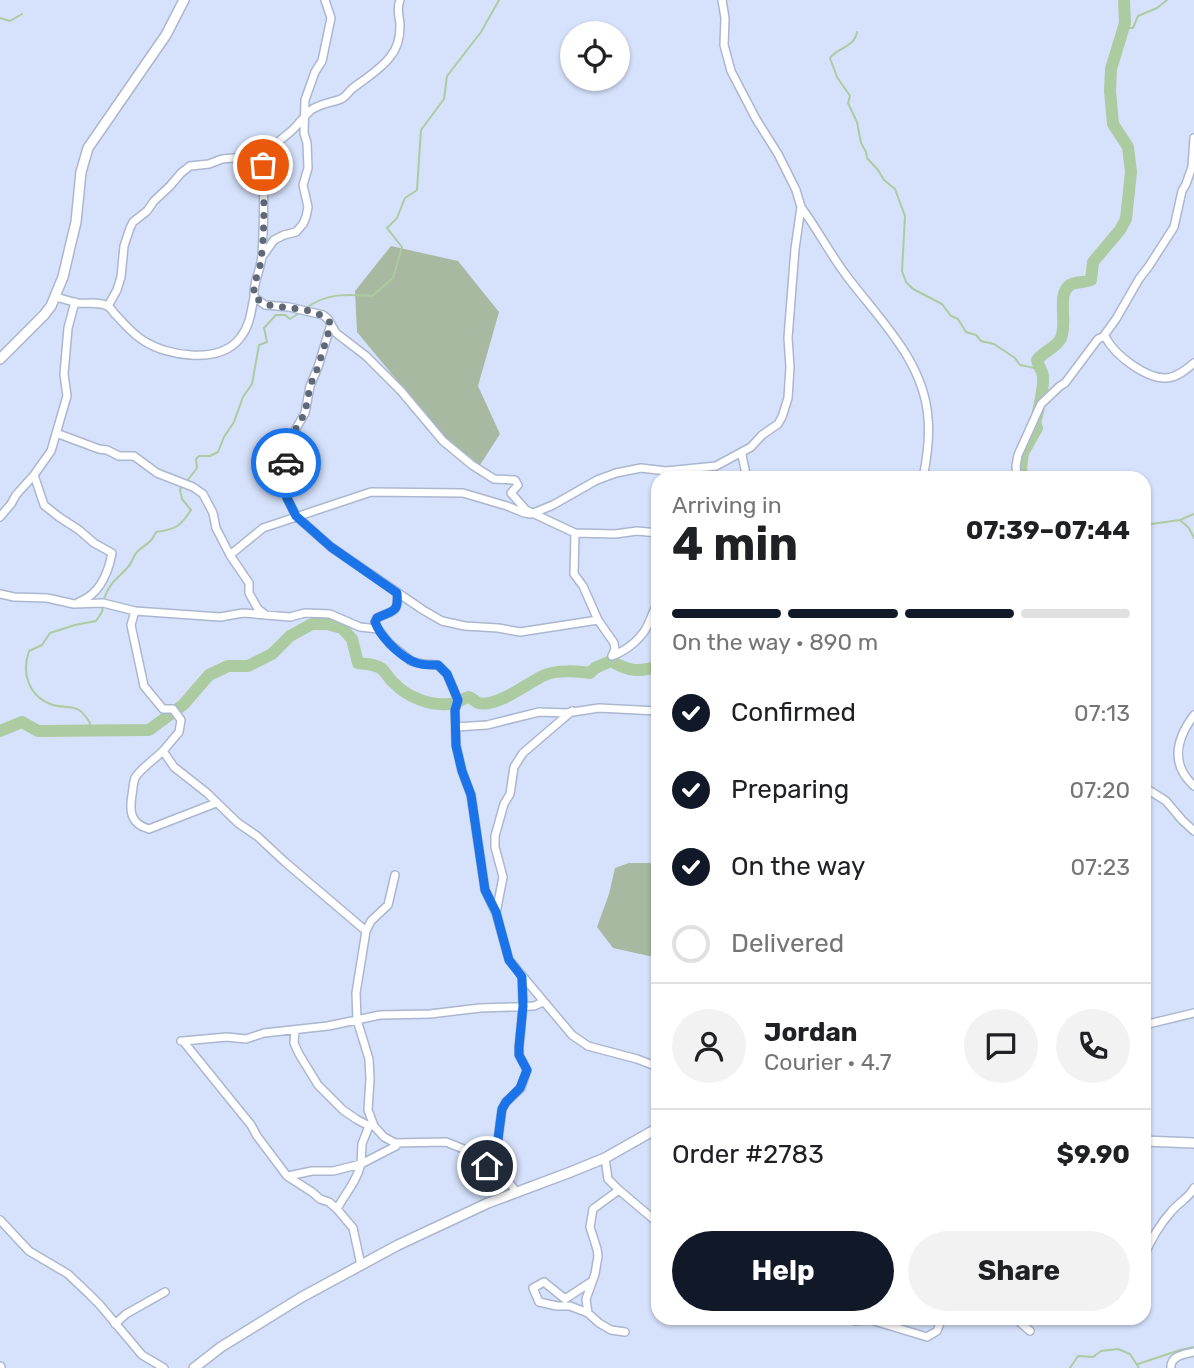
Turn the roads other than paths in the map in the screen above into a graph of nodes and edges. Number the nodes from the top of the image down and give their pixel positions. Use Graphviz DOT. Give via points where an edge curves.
graph roads {
  1 [pos="184,0"];
  2 [pos="325,0"];
  3 [pos="400,0"];
  4 [pos="722,0"];
  5 [pos="305,118"];
  6 [pos="1194,138"];
  7 [pos="263,160"];
  8 [pos="801,207"];
  9 [pos="262,257"];
  10 [pos="56,296"];
  11 [pos="254,297"];
  12 [pos="75,302"];
  13 [pos="108,306"];
  14 [pos="331,324"];
  15 [pos="1103,337"];
  16 [pos="0,359"];
  17 [pos="1194,363"];
  18 [pos="55,433"];
  19 [pos="742,452"];
  20 [pos="746,471"];
  21 [pos="924,471"];
  22 [pos="1016,471"];
  23 [pos="34,475"];
  24 [pos="531,513"];
  25 [pos="296,516"];
  26 [pos="0,517"];
  27 [pos="651,532"];
  28 [pos="575,534"];
  29 [pos="230,555"];
  30 [pos="397,593"];
  31 [pos="0,594"];
  32 [pos="74,604"];
  33 [pos="135,611"];
  34 [pos="266,615"];
  35 [pos="651,616"];
  36 [pos="598,620"];
  37 [pos="378,629"];
  38 [pos="572,711"];
  39 [pos="651,712"];
  40 [pos="1194,715"];
  41 [pos="456,727"];
  42 [pos="163,751"];
  43 [pos="1194,786"];
  44 [pos="1151,791"];
  45 [pos="216,803"];
  46 [pos="1194,831"];
  47 [pos="395,876"];
  48 [pos="496,912"];
  49 [pos="366,931"];
  50 [pos="522,977"];
  51 [pos="542,1002"];
  52 [pos="523,1006"];
  53 [pos="1194,1013"];
  54 [pos="357,1020"];
  55 [pos="1151,1023"];
  56 [pos="295,1030"];
  57 [pos="651,1064"];
  58 [pos="372,1126"];
  59 [pos="651,1132"];
  60 [pos="1151,1141"];
  61 [pos="396,1146"];
  62 [pos="1194,1146"];
  63 [pos="605,1158"];
  64 [pos="361,1164"];
  65 [pos="493,1171"];
  66 [pos="287,1176"];
  67 [pos="1194,1188"];
  68 [pos="619,1190"];
  69 [pos="517,1193"];
  70 [pos="337,1209"];
  71 [pos="651,1217"];
  72 [pos="0,1220"];
  73 [pos="1151,1241"];
  74 [pos="361,1265"];
  75 [pos="592,1282"];
  76 [pos="165,1292"];
  77 [pos="565,1300"];
  78 [pos="557,1306"];
  79 [pos="588,1313"];
  80 [pos="115,1324"];
  81 [pos="887,1325"];
  82 [pos="939,1325"];
  83 [pos="1022,1325"];
  84 [pos="625,1332"];
  85 [pos="1030,1332"];
  86 [pos="1194,1352"];
  87 [pos="164,1368"];
  88 [pos="194,1368"];
  89 [pos="1171,1368"];
  1 -- 10 [label="street" via="166,35 88,148 76,222"];
  2 -- 5 [label="street" via="331,18 322,61 305,100"];
  3 -- 5 [label="street" via="399,37 390,58 343,98 328,101"];
  4 -- 8 [label="street" via="724,46 731,71 778,154"];
  5 -- 7 [label="street"];
  5 -- 9 [label="street" via="306,217 296,232 274,240"];
  6 -- 15 [label="street" via="1192,167 1174,227"];
  7 -- 9 [label="street"];
  7 -- 13 [label="street" via="222,159 190,166 181,173 133,222 124,246 121,277"];
  8 -- 19 [label="street" via="794,249 788,398 778,424"];
  8 -- 21 [label="street" via="848,278 901,345 916,375 928,417"];
  9 -- 11 [label="street" via="253,284"];
  10 -- 12 [label="street"];
  10 -- 16 [label="street" via="44,315"];
  11 -- 13 [label="street" via="249,323 239,340 202,356 177,354 141,340"];
  11 -- 14 [label="street" via="265,305 323,315"];
  12 -- 13 [label="street"];
  12 -- 18 [label="street" via="64,374 67,396"];
  14 -- 24 [label="street" via="401,391 443,441 494,479 515,480 518,485 511,493"];
  14 -- 25 [label="street" via="285,470 287,498"];
  15 -- 17 [label="street" via="1123,359 1152,375 1171,377"];
  15 -- 22 [label="street" via="1041,404 1018,455"];
  18 -- 23 [label="street" via="51,451"];
  18 -- 29 [label="street" via="118,456 134,456 157,473 193,487 203,494"];
  19 -- 20 [label="street"];
  19 -- 24 [label="street" via="716,466 617,473"];
  23 -- 26 [label="street"];
  23 -- 32 [label="street" via="44,505 112,553 103,583"];
  24 -- 25 [label="street" via="463,493 371,492"];
  24 -- 28 [label="street"];
  25 -- 29 [label="street" via="262,527"];
  25 -- 30 [label="street"];
  27 -- 28 [label="street"];
  28 -- 36 [label="street" via="574,574"];
  29 -- 34 [label="street" via="249,583 253,601"];
  30 -- 36 [label="street" via="442,621 465,626 520,632"];
  30 -- 37 [label="street" via="394,610 377,618"];
  31 -- 32 [label="street"];
  32 -- 33 [label="street" via="103,603"];
  33 -- 34 [label="street"];
  33 -- 42 [label="street" via="131,625 144,686 163,709 173,709 181,720 179,732"];
  34 -- 37 [label="street" via="330,614"];
  35 -- 36 [label="street" via="643,634 612,656 614,643"];
  37 -- 41 [label="street" via="411,661 438,665 447,674 458,700"];
  38 -- 39 [label="street"];
  38 -- 41 [label="street" via="538,712 487,725"];
  38 -- 48 [label="street" via="523,753 514,767 495,836 503,877"];
  40 -- 43 [label="street" via="1183,730 1178,753 1183,774"];
  41 -- 48 [label="street" via="485,890"];
  42 -- 45 [label="street" via="174,767"];
  42 -- 45 [label="street" via="136,777 130,807 135,822 149,828"];
  44 -- 46 [label="street" via="1167,801"];
  45 -- 49 [label="street"];
  47 -- 49 [label="street" via="387,905"];
  48 -- 50 [label="street" via="509,960"];
  49 -- 54 [label="street" via="356,993"];
  50 -- 51 [label="street"];
  50 -- 52 [label="street"];
  51 -- 52 [label="street"];
  51 -- 57 [label="street" via="582,1043"];
  52 -- 54 [label="street"];
  52 -- 65 [label="street" via="519,1055 527,1070 520,1088 502,1109"];
  53 -- 55 [label="street"];
  54 -- 56 [label="street"];
  54 -- 58 [label="street" via="369,1059"];
  56 -- 58 [label="street" via="294,1043 318,1086 342,1110"];
  56 -- 66 [label="street" via="246,1039 181,1041"];
  58 -- 64 [label="street" via="362,1144"];
  58 -- 65 [label="street" via="395,1143 459,1146 476,1154"];
  59 -- 63 [label="street"];
  60 -- 62 [label="street"];
  61 -- 64 [label="street"];
  63 -- 68 [label="street" via="608,1178"];
  63 -- 69 [label="street"];
  64 -- 66 [label="street"];
  64 -- 70 [label="street" via="358,1178"];
  65 -- 69 [label="street"];
  66 -- 70 [label="street"];
  67 -- 73 [label="street"];
  68 -- 71 [label="street"];
  68 -- 75 [label="street" via="593,1209 590,1227 598,1256"];
  69 -- 74 [label="street" via="437,1226"];
  70 -- 74 [label="street" via="353,1228"];
  72 -- 80 [label="street" via="29,1251 68,1274"];
  74 -- 88 [label="street" via="302,1297"];
  75 -- 77 [label="street"];
  75 -- 79 [label="street" via="586,1299"];
  76 -- 80 [label="street"];
  77 -- 78 [label="street"];
  77 -- 78 [label="street" via="544,1282 533,1288 539,1303"];
  78 -- 79 [label="street"];
  79 -- 84 [label="street" via="611,1330"];
  80 -- 87 [label="street" via="142,1355"];
  81 -- 82 [label="street" via="927,1337"];
  83 -- 85 [label="street"];
  86 -- 89 [label="street" via="1173,1359"];
}
